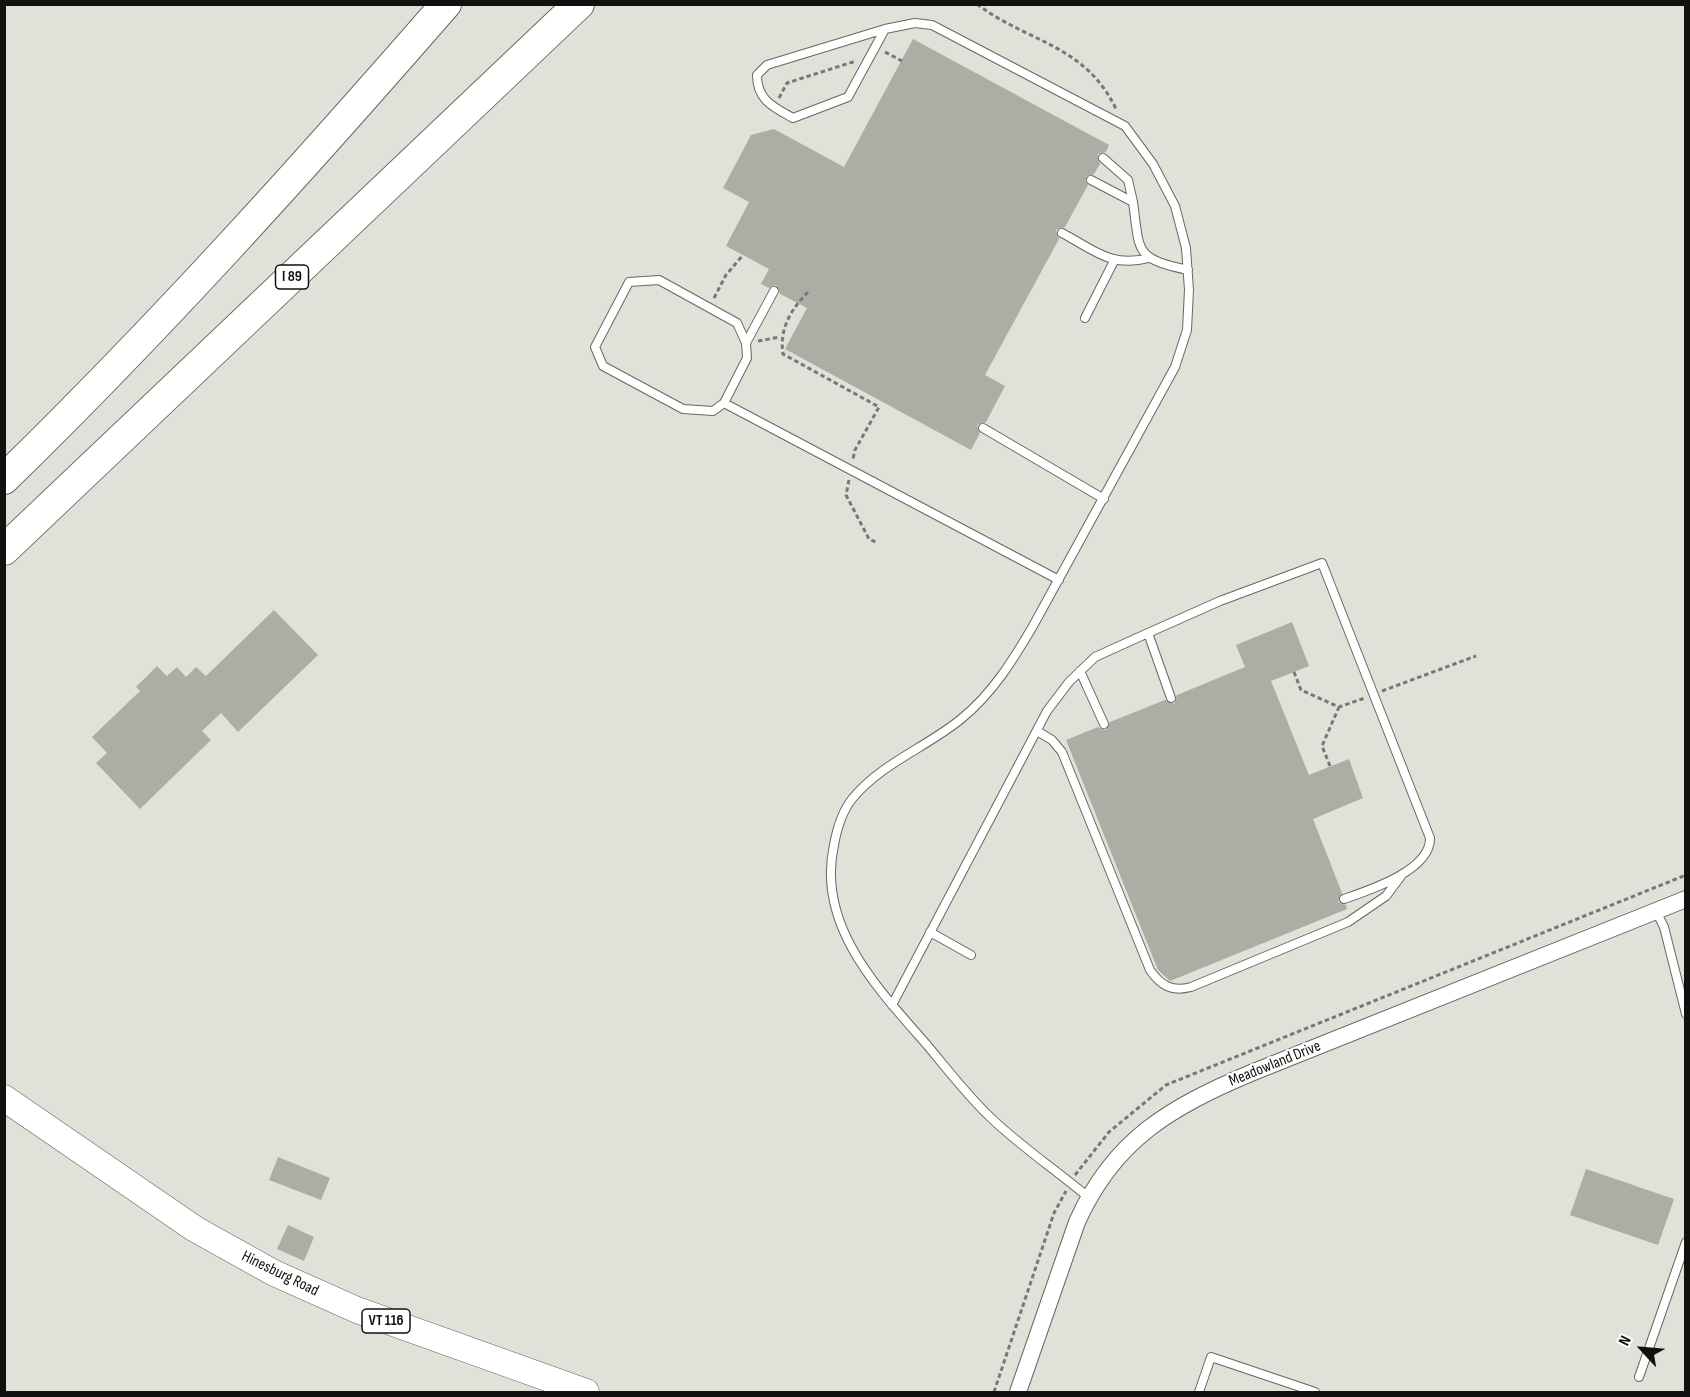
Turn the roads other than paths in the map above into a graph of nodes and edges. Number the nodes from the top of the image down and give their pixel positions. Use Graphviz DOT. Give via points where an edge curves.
graph roads {
  1 [pos="447,4"];
  2 [pos="579,4"];
  3 [pos="885,29"];
  4 [pos="1103,158"];
  5 [pos="1091,180"];
  6 [pos="1133,202"];
  7 [pos="1062,232"];
  8 [pos="1149,258"];
  9 [pos="1114,261"];
  10 [pos="1188,270"];
  11 [pos="774,291"];
  12 [pos="1084,318"];
  13 [pos="746,344"];
  14 [pos="724,403"];
  15 [pos="982,428"];
  16 [pos="4,480"];
  17 [pos="1104,499"];
  18 [pos="4,550"];
  19 [pos="1059,580"];
  20 [pos="1148,633"];
  21 [pos="1080,671"];
  22 [pos="1171,698"];
  23 [pos="1104,724"];
  24 [pos="1037,731"];
  25 [pos="1405,871"];
  26 [pos="1344,899"];
  27 [pos="1686,899"];
  28 [pos="1656,911"];
  29 [pos="930,932"];
  30 [pos="971,955"];
  31 [pos="892,1005"];
  32 [pos="1686,1014"];
  33 [pos="4,1098"];
  34 [pos="1088,1197"];
  35 [pos="1686,1242"];
  36 [pos="1639,1377"];
  37 [pos="586,1392"];
  38 [pos="1018,1392"];
  39 [pos="1199,1392"];
  40 [pos="1315,1392"];
  1 -- 16 [label="highway" via="291,181"];
  2 -- 18 [label="highway, I 89"];
  3 -- 3 [label="lane" via="848,96 793,118 765,102 757,89 757,75 767,65"];
  3 -- 10 [label="lane" via="915,22 932,25 1125,126 1153,164 1175,206"];
  4 -- 6 [label="lane" via="1128,180"];
  5 -- 6 [label="lane"];
  6 -- 8 [label="lane" via="1140,249"];
  7 -- 9 [label="lane"];
  8 -- 9 [label="lane"];
  8 -- 10 [label="lane"];
  9 -- 12 [label="lane"];
  10 -- 17 [label="lane" via="1187,330 1175,367"];
  11 -- 13 [label="lane"];
  13 -- 14 [label="lane" via="747,358"];
  13 -- 14 [label="lane" via="737,323 659,280 629,282 595,347 603,366 683,410 713,411"];
  14 -- 19 [label="lane"];
  15 -- 17 [label="lane"];
  17 -- 19 [label="lane"];
  19 -- 31 [label="lane" via="1012,662 989,692 961,719 871,780 838,823 830,863 834,906 851,948"];
  20 -- 21 [label="lane" via="1095,657"];
  20 -- 22 [label="lane"];
  20 -- 25 [label="lane" via="1322,563 1430,838 1425,857"];
  21 -- 23 [label="lane"];
  21 -- 24 [label="lane" via="1047,711"];
  24 -- 25 [label="lane" via="1062,752 1150,970 1168,988 1191,987 1348,922 1386,896"];
  24 -- 29 [label="lane"];
  25 -- 26 [label="lane" via="1387,883"];
  27 -- 28 [label="street, Meadowland Drive"];
  28 -- 32 [label="lane" via="1664,927"];
  28 -- 34 [label="street, Meadowland Drive" via="1197,1096 1161,1118 1129,1145"];
  29 -- 30 [label="lane"];
  29 -- 31 [label="lane"];
  31 -- 34 [label="lane" via="990,1117"];
  33 -- 37 [label="main road, Hinesburg Road / VT 116" via="195,1229 274,1273 357,1310"];
  34 -- 38 [label="street, Meadowland Drive"];
  35 -- 36 [label="lane"];
  39 -- 40 [label="lane" via="1211,1357"];
}
